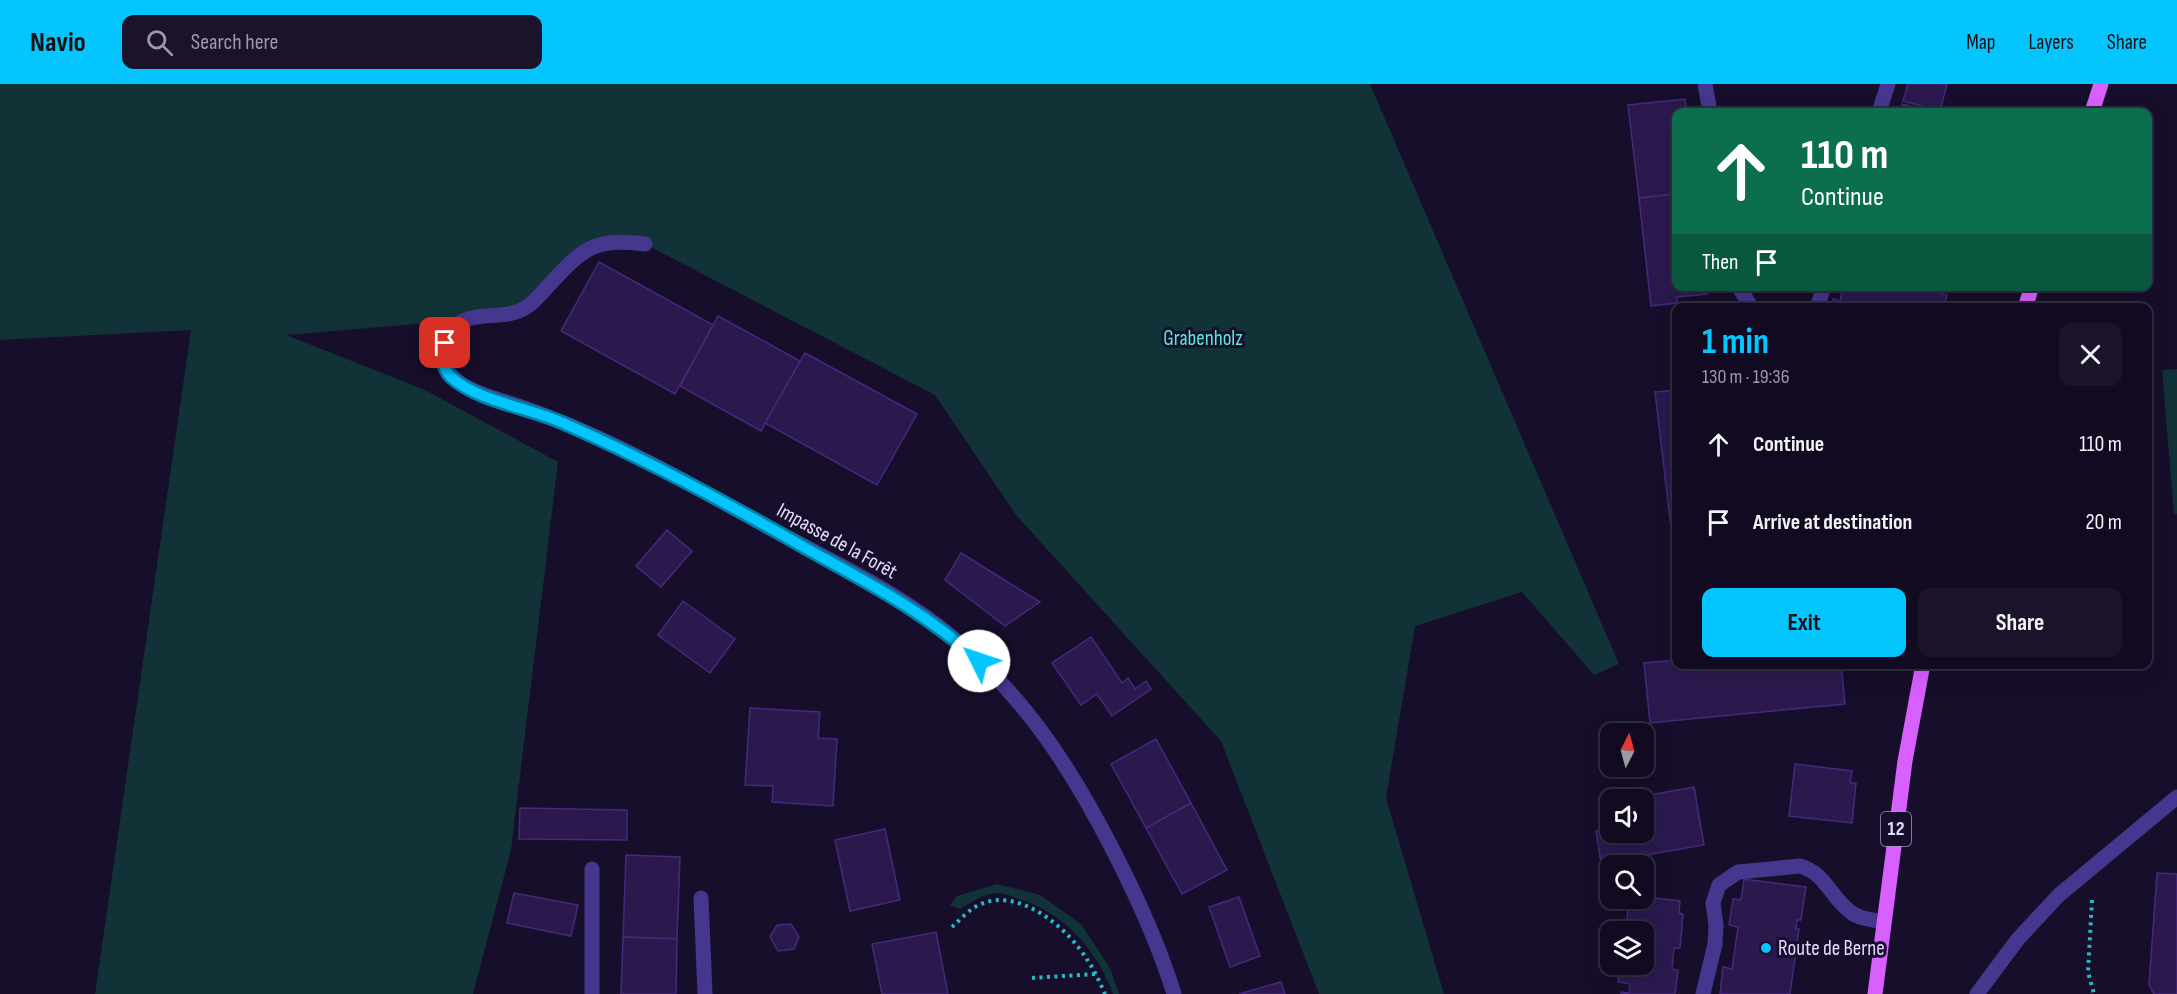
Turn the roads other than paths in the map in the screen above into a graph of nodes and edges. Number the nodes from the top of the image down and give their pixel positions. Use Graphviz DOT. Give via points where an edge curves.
graph roads {
  1 [pos="1706,84"];
  2 [pos="1888,84"];
  3 [pos="2101,84"];
  4 [pos="1709,108"];
  5 [pos="1880,108"];
  6 [pos="2093,108"];
  7 [pos="645,244"];
  8 [pos="1922,669"];
  9 [pos="2177,797"];
  10 [pos="592,869"];
  11 [pos="701,898"];
  12 [pos="1884,922"];
  13 [pos="592,994"];
  14 [pos="705,994"];
  15 [pos="1174,994"];
  16 [pos="1703,994"];
  17 [pos="1875,994"];
  18 [pos="1977,994"];
  1 -- 4 [label="street"];
  2 -- 5 [label="street"];
  3 -- 6 [label="main road"];
  7 -- 15 [label="street, Impasse de la Forêt" via="606,242 590,247 518,312 463,320 451,330 445,343 443,360 448,375 465,387 563,423 702,490 898,599 966,649 1005,684 1062,758 1124,872"];
  8 -- 12 [label="main road, 12" via="1905,760"];
  9 -- 18 [label="street" via="2087,869 2018,939"];
  10 -- 13 [label="street"];
  11 -- 14 [label="street"];
  12 -- 16 [label="street" via="1852,914 1820,875 1809,868 1738,872 1719,885 1715,894 1715,944"];
  12 -- 17 [label="main road, 12"];
}
